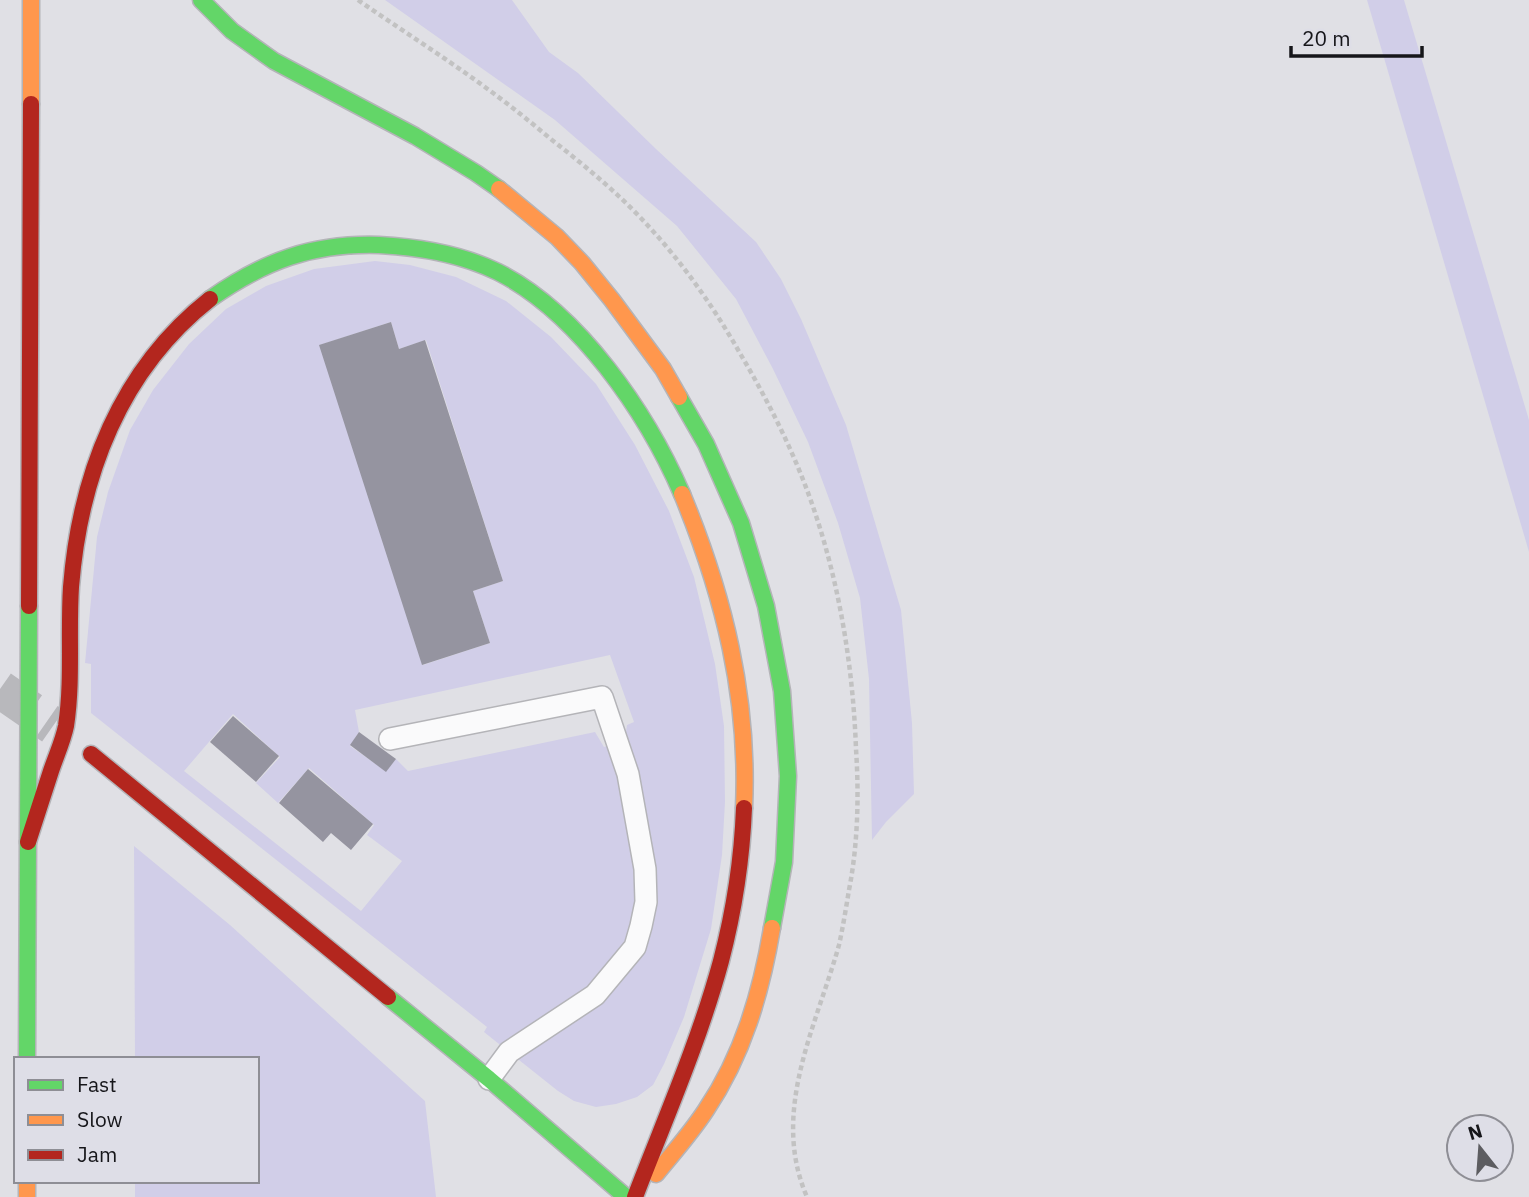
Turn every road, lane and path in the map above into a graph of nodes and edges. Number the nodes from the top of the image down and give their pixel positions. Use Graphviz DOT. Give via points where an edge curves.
graph roads {
  1 [pos="31,0"];
  2 [pos="201,0"];
  3 [pos="390,739"];
  4 [pos="91,754"];
  5 [pos="28,842"];
  6 [pos="27,1057"];
  7 [pos="489,1079"];
  8 [pos="626,1197"];
  9 [pos="636,1197"];
  1 -- 5 [label="main road"];
  2 -- 9 [label="main road" via="231,31 265,55 410,132 485,179 552,233 633,325 684,404 726,485 753,557 774,638 788,759 778,907 742,1043 706,1112"];
  3 -- 7 [label="lane" via="602,696 628,774 645,869 646,902 635,947 595,995 509,1052"];
  4 -- 7 [label="main road"];
  5 -- 6 [label="main road"];
  5 -- 9 [label="main road" via="66,728 71,586 88,495 119,407 163,342 225,288 264,266 310,250 390,245 465,258 498,273 564,320 594,352 662,451 692,516 728,630 738,680 744,771 733,908 704,1017"];
  7 -- 8 [label="main road"];
}
